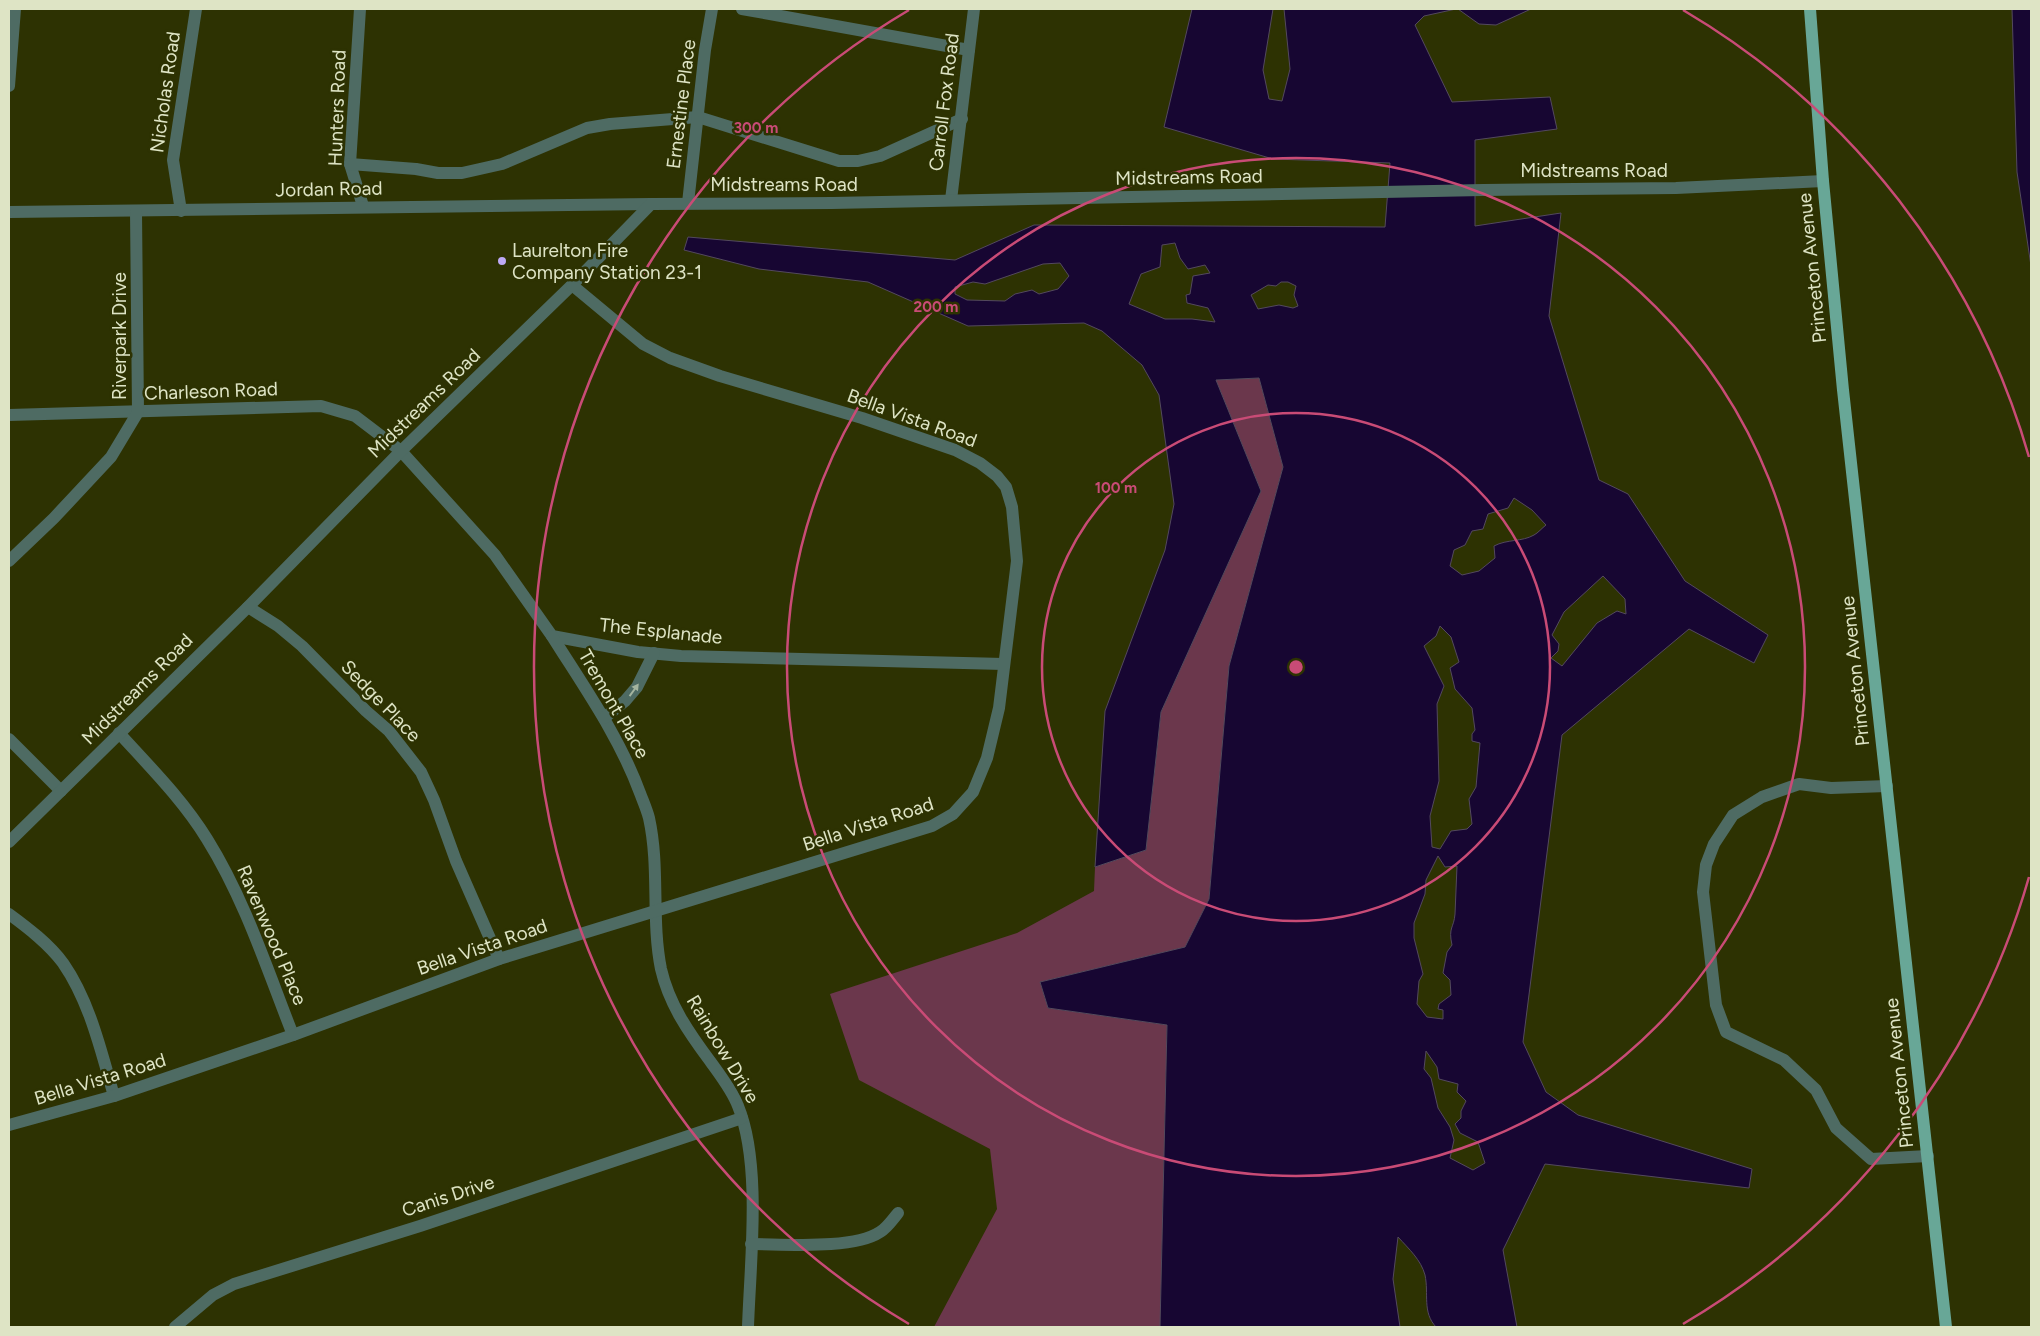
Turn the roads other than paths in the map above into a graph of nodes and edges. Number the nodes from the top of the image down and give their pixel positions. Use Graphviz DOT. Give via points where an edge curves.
graph roads {
  1 [pos="196,9"];
  2 [pos="360,9"];
  3 [pos="712,9"];
  4 [pos="742,9"];
  5 [pos="974,9"];
  6 [pos="1810,9"];
  7 [pos="12,14"];
  8 [pos="969,50"];
  9 [pos="9,86"];
  10 [pos="698,117"];
  11 [pos="962,119"];
  12 [pos="350,164"];
  13 [pos="1823,181"];
  14 [pos="951,200"];
  15 [pos="688,203"];
  16 [pos="651,204"];
  17 [pos="363,206"];
  18 [pos="181,211"];
  19 [pos="9,212"];
  20 [pos="136,212"];
  21 [pos="572,285"];
  22 [pos="138,412"];
  23 [pos="9,414"];
  24 [pos="401,452"];
  25 [pos="9,561"];
  26 [pos="248,607"];
  27 [pos="552,636"];
  28 [pos="654,653"];
  29 [pos="1004,664"];
  30 [pos="604,718"];
  31 [pos="120,733"];
  32 [pos="9,738"];
  33 [pos="1887,786"];
  34 [pos="60,791"];
  35 [pos="9,842"];
  36 [pos="654,911"];
  37 [pos="9,914"];
  38 [pos="499,959"];
  39 [pos="293,1035"];
  40 [pos="114,1096"];
  41 [pos="742,1118"];
  42 [pos="9,1125"];
  43 [pos="1928,1156"];
  44 [pos="898,1213"];
  45 [pos="751,1244"];
  46 [pos="175,1327"];
  47 [pos="748,1327"];
  48 [pos="1946,1327"];
  1 -- 18 [label="street, Nicholas Road" via="173,160"];
  2 -- 12 [label="street, Hunters Road"];
  3 -- 10 [label="street, Ernestine Place"];
  4 -- 8 [label="street"];
  5 -- 8 [label="street, Carroll Fox Road"];
  6 -- 13 [label="main road, Princeton Avenue"];
  7 -- 9 [label="street"];
  8 -- 11 [label="street, Carroll Fox Road"];
  10 -- 11 [label="street" via="839,161 880,156"];
  10 -- 12 [label="street" via="586,128 502,164 462,173"];
  10 -- 15 [label="street, Ernestine Place"];
  11 -- 14 [label="street, Carroll Fox Road"];
  12 -- 17 [label="street, Hunters Road"];
  13 -- 14 [label="street, Midstreams Road" via="1676,188"];
  13 -- 33 [label="main road, Princeton Avenue"];
  14 -- 15 [label="street, Midstreams Road"];
  15 -- 16 [label="street, Midstreams Road"];
  16 -- 17 [label="street, Jordan Road"];
  16 -- 21 [label="street, Midstreams Road"];
  17 -- 18 [label="street, Jordan Road"];
  18 -- 20 [label="street, Jordan Road"];
  19 -- 20 [label="street, Jordan Road"];
  20 -- 22 [label="street, Riverpark Drive"];
  21 -- 24 [label="street, Midstreams Road"];
  21 -- 29 [label="street, Bella Vista Road" via="643,344 670,358 956,450 996,476 1006,487 1012,507 1017,561"];
  22 -- 23 [label="street, Charleson Road"];
  22 -- 24 [label="street, Charleson Road" via="321,406 355,416"];
  22 -- 25 [label="street, Riverpark Drive" via="111,457"];
  24 -- 26 [label="street, Midstreams Road"];
  24 -- 27 [label="street" via="495,555"];
  26 -- 31 [label="street, Midstreams Road"];
  26 -- 38 [label="street, Sedge Place" via="302,646 389,731 421,772"];
  27 -- 28 [label="street, The Esplanade"];
  27 -- 30 [label="street, Tremont Place"];
  28 -- 29 [label="street, The Esplanade"];
  30 -- 28 [label="street, one-way" via="637,687"];
  29 -- 36 [label="street, Bella Vista Road" via="999,708 987,758 973,792 953,814 932,826"];
  30 -- 36 [label="street, Tremont Place" via="635,778 649,817 654,856"];
  31 -- 34 [label="street, Midstreams Road"];
  31 -- 39 [label="street, Ravenwood Place" via="175,794 212,846 239,895"];
  32 -- 34 [label="street"];
  33 -- 43 [label="main road, Princeton Avenue"];
  33 -- 43 [label="street" via="1831,788 1799,784 1762,797 1733,815 1714,844 1706,865 1703,892 1716,1005 1726,1032 1784,1060 1816,1090 1836,1128 1872,1160"];
  34 -- 35 [label="street, Midstreams Road"];
  36 -- 38 [label="street, Bella Vista Road"];
  36 -- 41 [label="street, Rainbow Drive" via="661,969 673,1006 722,1078"];
  37 -- 40 [label="street" via="31,930 62,962 78,988"];
  38 -- 39 [label="street, Bella Vista Road"];
  39 -- 40 [label="street, Bella Vista Road"];
  40 -- 42 [label="street, Bella Vista Road"];
  41 -- 45 [label="street, Rainbow Drive" via="750,1152"];
  41 -- 46 [label="street, Canis Drive" via="420,1226 234,1284 213,1295"];
  43 -- 48 [label="main road, Princeton Avenue"];
  44 -- 45 [label="street" via="880,1232 859,1240 836,1244"];
  45 -- 47 [label="street, Rainbow Drive"];
}
